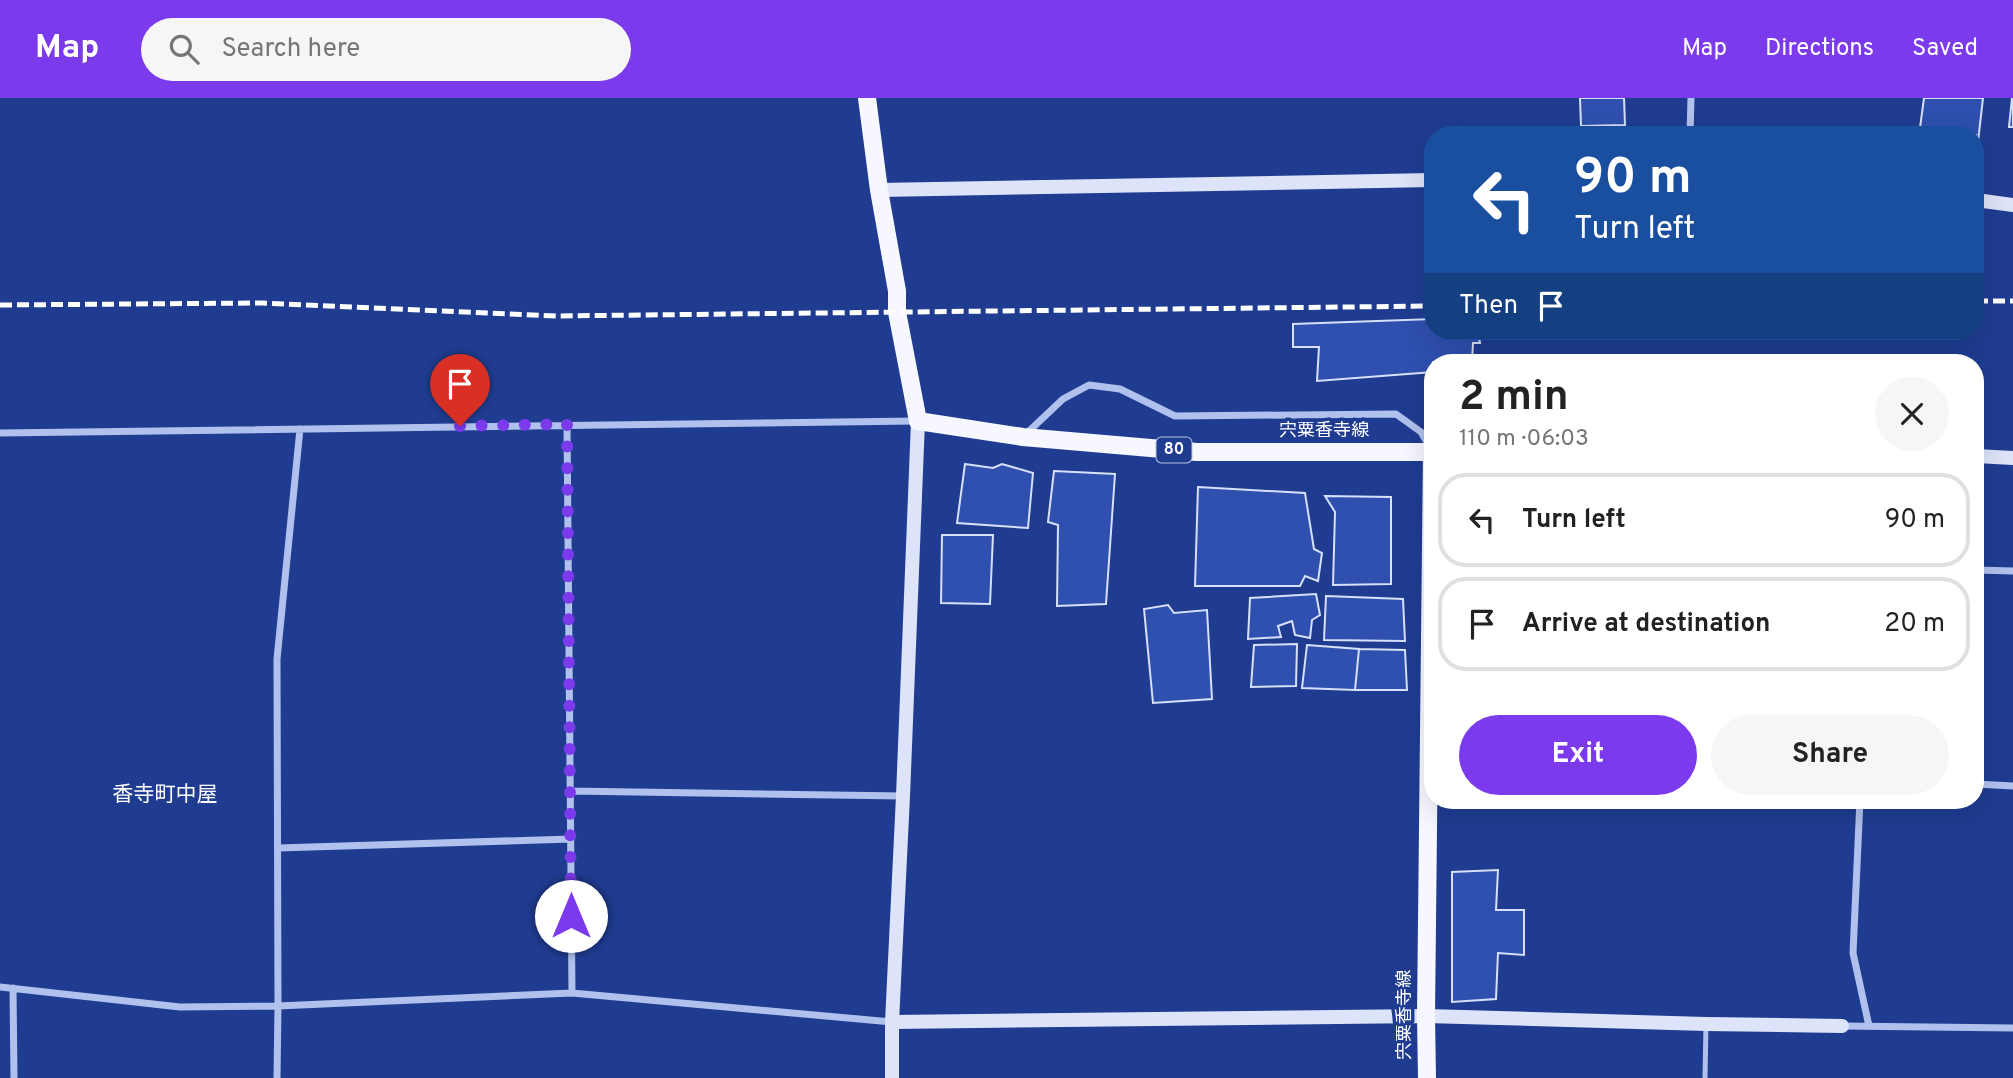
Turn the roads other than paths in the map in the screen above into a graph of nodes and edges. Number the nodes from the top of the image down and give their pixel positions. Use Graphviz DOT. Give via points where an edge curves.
graph roads {
  1 [pos="867,98"];
  2 [pos="1691,98"];
  3 [pos="1690,126"];
  4 [pos="1424,180"];
  5 [pos="879,190"];
  6 [pos="1984,201"];
  7 [pos="2013,205"];
  8 [pos="918,421"];
  9 [pos="567,424"];
  10 [pos="300,429"];
  11 [pos="0,433"];
  12 [pos="1023,437"];
  13 [pos="1424,437"];
  14 [pos="1424,452"];
  15 [pos="1984,456"];
  16 [pos="2013,458"];
  17 [pos="1984,569"];
  18 [pos="2013,571"];
  19 [pos="1984,784"];
  20 [pos="2013,786"];
  21 [pos="570,791"];
  22 [pos="903,796"];
  23 [pos="1429,809"];
  24 [pos="1860,809"];
  25 [pos="570,839"];
  26 [pos="278,848"];
  27 [pos="0,987"];
  28 [pos="13,988"];
  29 [pos="572,992"];
  30 [pos="278,1006"];
  31 [pos="1426,1016"];
  32 [pos="891,1021"];
  33 [pos="1706,1024"];
  34 [pos="1842,1026"];
  35 [pos="1869,1026"];
  36 [pos="2013,1028"];
  37 [pos="13,1078"];
  38 [pos="276,1078"];
  39 [pos="892,1078"];
  40 [pos="1427,1078"];
  41 [pos="1705,1078"];
  1 -- 5 [label="main road"];
  2 -- 3 [label="street"];
  4 -- 5 [label="street"];
  5 -- 8 [label="main road"];
  6 -- 7 [label="street"];
  8 -- 9 [label="street"];
  8 -- 12 [label="main road, 宍粟香寺線 / 80"];
  8 -- 22 [label="street"];
  9 -- 10 [label="street"];
  9 -- 21 [label="street"];
  10 -- 11 [label="street"];
  10 -- 26 [label="street" via="276,659"];
  12 -- 13 [label="street" via="1063,399 1089,384 1120,389 1175,416 1396,414"];
  12 -- 14 [label="main road, 宍粟香寺線 / 80" via="1197,452"];
  15 -- 16 [label="street"];
  17 -- 18 [label="street"];
  19 -- 20 [label="street"];
  21 -- 22 [label="street"];
  21 -- 25 [label="street"];
  22 -- 32 [label="street"];
  23 -- 31 [label="main road, 宍粟香寺線"];
  24 -- 35 [label="street" via="1853,953"];
  25 -- 26 [label="street"];
  25 -- 29 [label="street"];
  26 -- 30 [label="street"];
  27 -- 28 [label="street"];
  28 -- 30 [label="street" via="180,1007"];
  28 -- 37 [label="street"];
  29 -- 30 [label="street"];
  29 -- 32 [label="street"];
  30 -- 38 [label="street"];
  31 -- 32 [label="street"];
  31 -- 33 [label="street"];
  31 -- 40 [label="main road, 宍粟香寺線"];
  32 -- 39 [label="street"];
  33 -- 34 [label="street"];
  33 -- 41 [label="lane"];
  34 -- 35 [label="street"];
  35 -- 36 [label="street"];
}
